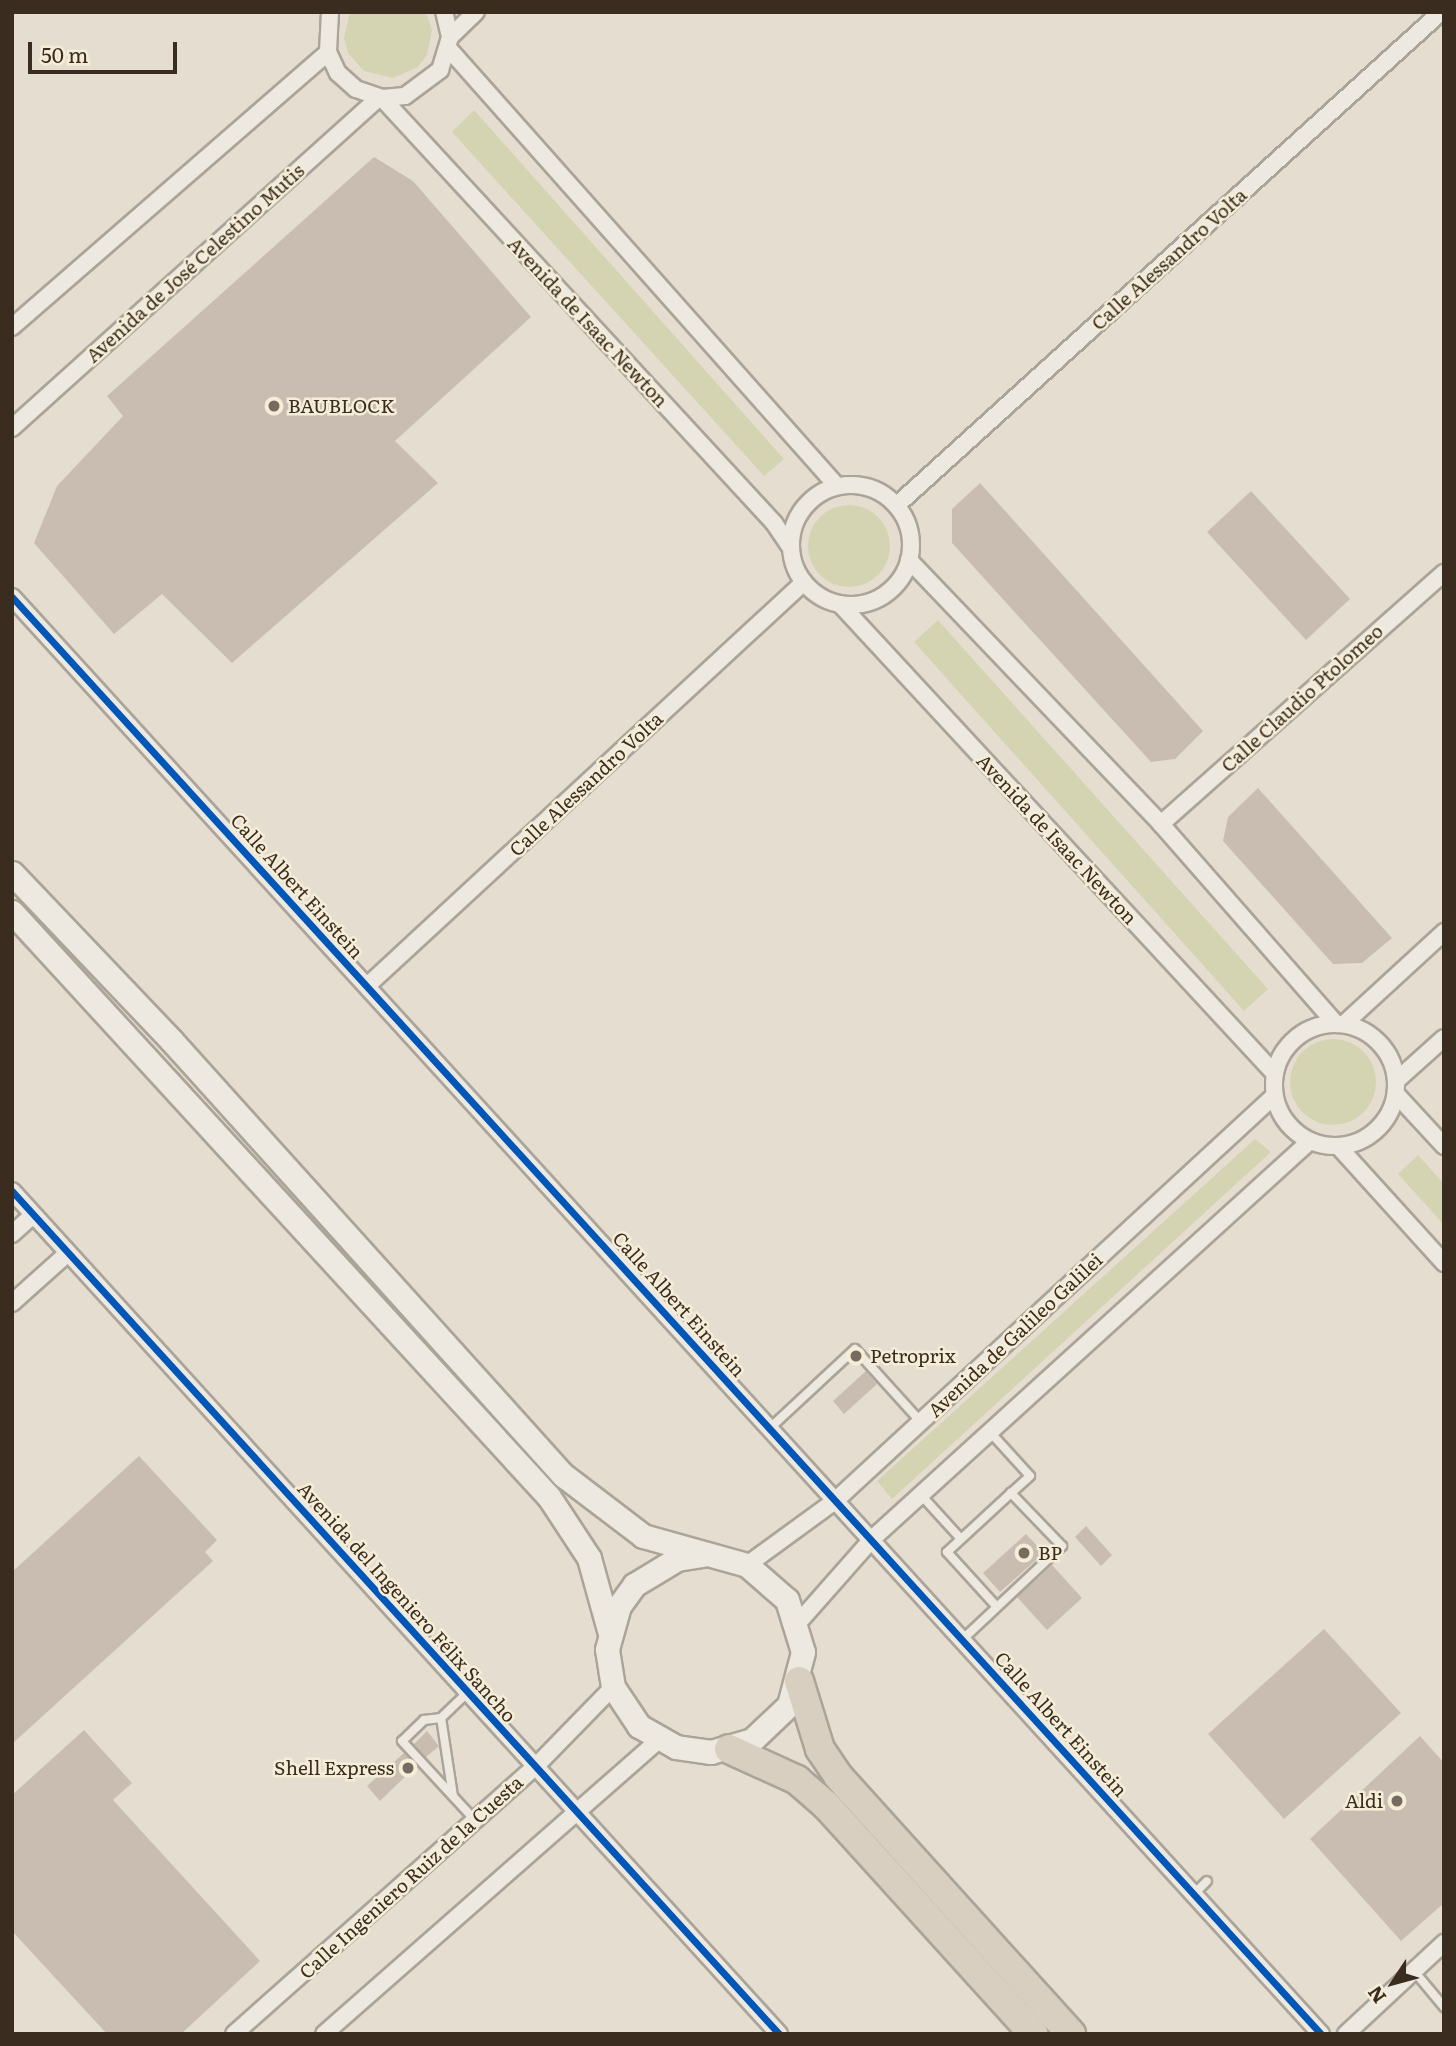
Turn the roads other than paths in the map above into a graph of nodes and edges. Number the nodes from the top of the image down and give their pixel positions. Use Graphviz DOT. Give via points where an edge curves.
graph roads {
  1 [pos="330,12"];
  2 [pos="444,12"];
  3 [pos="476,12"];
  4 [pos="1441,12"];
  5 [pos="449,43"];
  6 [pos="328,52"];
  7 [pos="380,98"];
  8 [pos="12,327"];
  9 [pos="12,428"];
  10 [pos="837,486"];
  11 [pos="897,505"];
  12 [pos="791,548"];
  13 [pos="909,560"];
  14 [pos="1444,573"];
  15 [pos="804,582"];
  16 [pos="12,597"];
  17 [pos="840,604"];
  18 [pos="1161,824"];
  19 [pos="12,873"];
  20 [pos="12,912"];
  21 [pos="1444,932"];
  22 [pos="367,986"];
  23 [pos="1340,1024"];
  24 [pos="1444,1038"];
  25 [pos="1275,1074"];
  26 [pos="1396,1087"];
  27 [pos="1275,1096"];
  28 [pos="1310,1141"];
  29 [pos="1338,1146"];
  30 [pos="1444,1146"];
  31 [pos="12,1191"];
  32 [pos="33,1215"];
  33 [pos="12,1234"];
  34 [pos="68,1253"];
  35 [pos="1444,1263"];
  36 [pos="12,1303"];
  37 [pos="921,1422"];
  38 [pos="770,1428"];
  39 [pos="990,1432"];
  40 [pos="1011,1493"];
  41 [pos="921,1495"];
  42 [pos="836,1500"];
  43 [pos="872,1539"];
  44 [pos="961,1539"];
  45 [pos="703,1555"];
  46 [pos="747,1565"];
  47 [pos="997,1606"];
  48 [pos="798,1623"];
  49 [pos="610,1630"];
  50 [pos="963,1639"];
  51 [pos="799,1681"];
  52 [pos="613,1687"];
  53 [pos="468,1692"];
  54 [pos="441,1718"];
  55 [pos="659,1740"];
  56 [pos="729,1749"];
  57 [pos="536,1766"];
  58 [pos="453,1796"];
  59 [pos="579,1811"];
  60 [pos="475,1821"];
  61 [pos="1207,1881"];
  62 [pos="1194,1894"];
  63 [pos="1444,1943"];
  64 [pos="1414,1970"];
  65 [pos="1444,2007"];
  66 [pos="234,2034"];
  67 [pos="324,2034"];
  68 [pos="779,2034"];
  69 [pos="1034,2034"];
  70 [pos="1070,2034"];
  71 [pos="1321,2034"];
  72 [pos="1346,2034"];
  1 -- 6 [label="street"];
  2 -- 5 [label="street"];
  3 -- 5 [label="street"];
  4 -- 11 [label="street, Calle Alessandro Volta"];
  5 -- 7 [label="street" via="425,86"];
  5 -- 10 [label="street"];
  6 -- 7 [label="street, Avenida de Isaac Newton" via="338,73 356,89"];
  6 -- 8 [label="street"];
  7 -- 9 [label="street, Avenida de José Celestino Mutis"];
  7 -- 12 [label="street, Avenida de Isaac Newton" via="774,523"];
  10 -- 11 [label="street" via="869,488"];
  10 -- 12 [label="street" via="803,509"];
  11 -- 13 [label="street" via="910,531"];
  12 -- 15 [label="street"];
  13 -- 17 [label="street" via="900,581 883,596 862,604"];
  13 -- 18 [label="street"];
  14 -- 18 [label="street, Calle Claudio Ptolomeo"];
  15 -- 17 [label="street"];
  15 -- 22 [label="street, Calle Alessandro Volta"];
  16 -- 22 [label="street, Calle Albert Einstein"];
  17 -- 25 [label="street, Avenida de Isaac Newton"];
  18 -- 23 [label="street"];
  19 -- 45 [label="main road" via="171,1040 563,1475 643,1536"];
  20 -- 49 [label="main road" via="549,1497 589,1558"];
  21 -- 23 [label="street"];
  22 -- 38 [label="street, Calle Albert Einstein"];
  23 -- 25 [label="street" via="1311,1029 1290,1043"];
  23 -- 26 [label="street" via="1380,1043"];
  24 -- 26 [label="street"];
  25 -- 27 [label="street"];
  26 -- 29 [label="street" via="1376,1130"];
  26 -- 30 [label="street"];
  27 -- 28 [label="street" via="1293,1130"];
  27 -- 37 [label="street, Avenida de Galileo Galilei"];
  28 -- 29 [label="street"];
  28 -- 39 [label="street"];
  29 -- 35 [label="street"];
  31 -- 32 [label="street, Avenida del Ingeniero Félix Sancho"];
  32 -- 33 [label="street"];
  32 -- 34 [label="street, Avenida del Ingeniero Félix Sancho"];
  34 -- 36 [label="street"];
  34 -- 53 [label="street, Avenida del Ingeniero Félix Sancho"];
  37 -- 38 [label="lane" via="855,1349"];
  37 -- 42 [label="street, Avenida de Galileo Galilei"];
  38 -- 42 [label="street, Calle Albert Einstein"];
  39 -- 40 [label="lane" via="1030,1476"];
  39 -- 41 [label="street"];
  40 -- 44 [label="lane"];
  40 -- 47 [label="lane" via="1062,1546"];
  41 -- 43 [label="street"];
  41 -- 44 [label="lane"];
  42 -- 43 [label="street, Calle Albert Einstein"];
  42 -- 46 [label="street, Avenida de Galileo Galilei"];
  43 -- 48 [label="street"];
  43 -- 50 [label="street, Calle Albert Einstein"];
  44 -- 47 [label="lane" via="947,1552"];
  45 -- 46 [label="main road"];
  45 -- 49 [label="main road" via="677,1559 634,1585"];
  46 -- 48 [label="main road" via="787,1600"];
  47 -- 50 [label="lane"];
  48 -- 51 [label="main road"];
  49 -- 52 [label="main road"];
  50 -- 62 [label="street, Calle Albert Einstein"];
  51 -- 56 [label="main road" via="773,1725"];
  51 -- 70 [label="highway" via="820,1749 838,1776"];
  52 -- 55 [label="main road" via="623,1708"];
  52 -- 57 [label="street, Calle Ingeniero Ruiz de la Cuesta"];
  53 -- 54 [label="lane"];
  53 -- 57 [label="street, Avenida del Ingeniero Félix Sancho"];
  54 -- 58 [label="lane"];
  54 -- 58 [label="lane" via="424,1720 402,1741"];
  55 -- 56 [label="main road" via="693,1751"];
  55 -- 59 [label="street"];
  56 -- 69 [label="highway" via="797,1780 826,1805"];
  57 -- 59 [label="street, Avenida del Ingeniero Félix Sancho"];
  57 -- 60 [label="street, Calle Ingeniero Ruiz de la Cuesta"];
  58 -- 60 [label="lane"];
  59 -- 67 [label="street"];
  59 -- 68 [label="street, Avenida del Ingeniero Félix Sancho"];
  60 -- 66 [label="street, Calle Ingeniero Ruiz de la Cuesta"];
  61 -- 62 [label="lane"];
  62 -- 71 [label="street, Calle Albert Einstein"];
  63 -- 64 [label="street"];
  64 -- 65 [label="lane"];
  64 -- 72 [label="street"];
}
